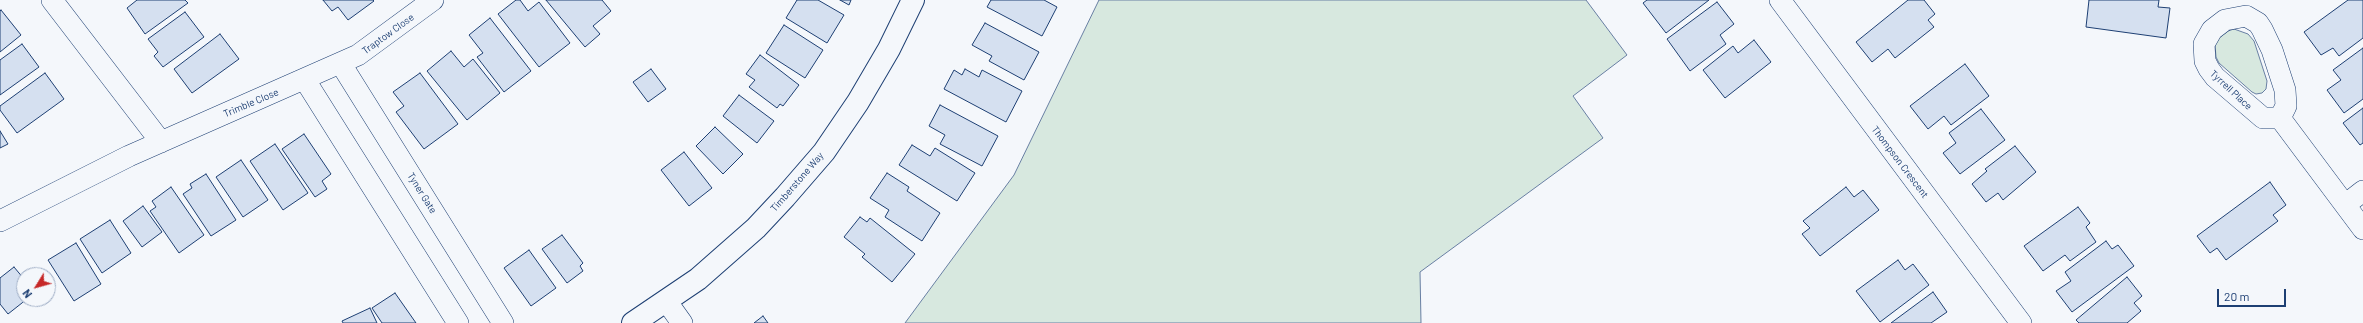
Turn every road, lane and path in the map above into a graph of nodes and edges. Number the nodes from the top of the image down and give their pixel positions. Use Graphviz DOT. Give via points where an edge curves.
graph roads {
  1 [pos="52,0"];
  2 [pos="433,0"];
  3 [pos="914,0"];
  4 [pos="1780,0"];
  5 [pos="340,64"];
  6 [pos="305,80"];
  7 [pos="2280,118"];
  8 [pos="160,142"];
  9 [pos="2363,191"];
  10 [pos="2345,205"];
  11 [pos="0,221"];
  12 [pos="2363,229"];
  13 [pos="666,302"];
  14 [pos="458,323"];
  15 [pos="503,323"];
  16 [pos="633,323"];
  17 [pos="682,323"];
  18 [pos="2021,323"];
  1 -- 8 [label="street"];
  2 -- 5 [label="street, Traptow Close" via="370,47"];
  3 -- 13 [label="street, Timberstone Way" via="862,95 824,152 756,228 698,279"];
  4 -- 18 [label="street, Thompson Crescent"];
  5 -- 6 [label="street, Trimble Close"];
  5 -- 15 [label="street, Tyner Gate"];
  6 -- 8 [label="street, Trimble Close"];
  6 -- 14 [label="street"];
  7 -- 7 [label="street, Tyrrell Place" via="2286,110 2286,101 2266,36 2258,23 2246,16 2224,20 2212,30 2204,44 2204,57 2209,69 2263,118"];
  7 -- 10 [label="street"];
  8 -- 11 [label="street, Trimble Close"];
  9 -- 10 [label="street"];
  10 -- 12 [label="street"];
  13 -- 16 [label="street, Timberstone Way"];
  13 -- 17 [label="street"];
}
